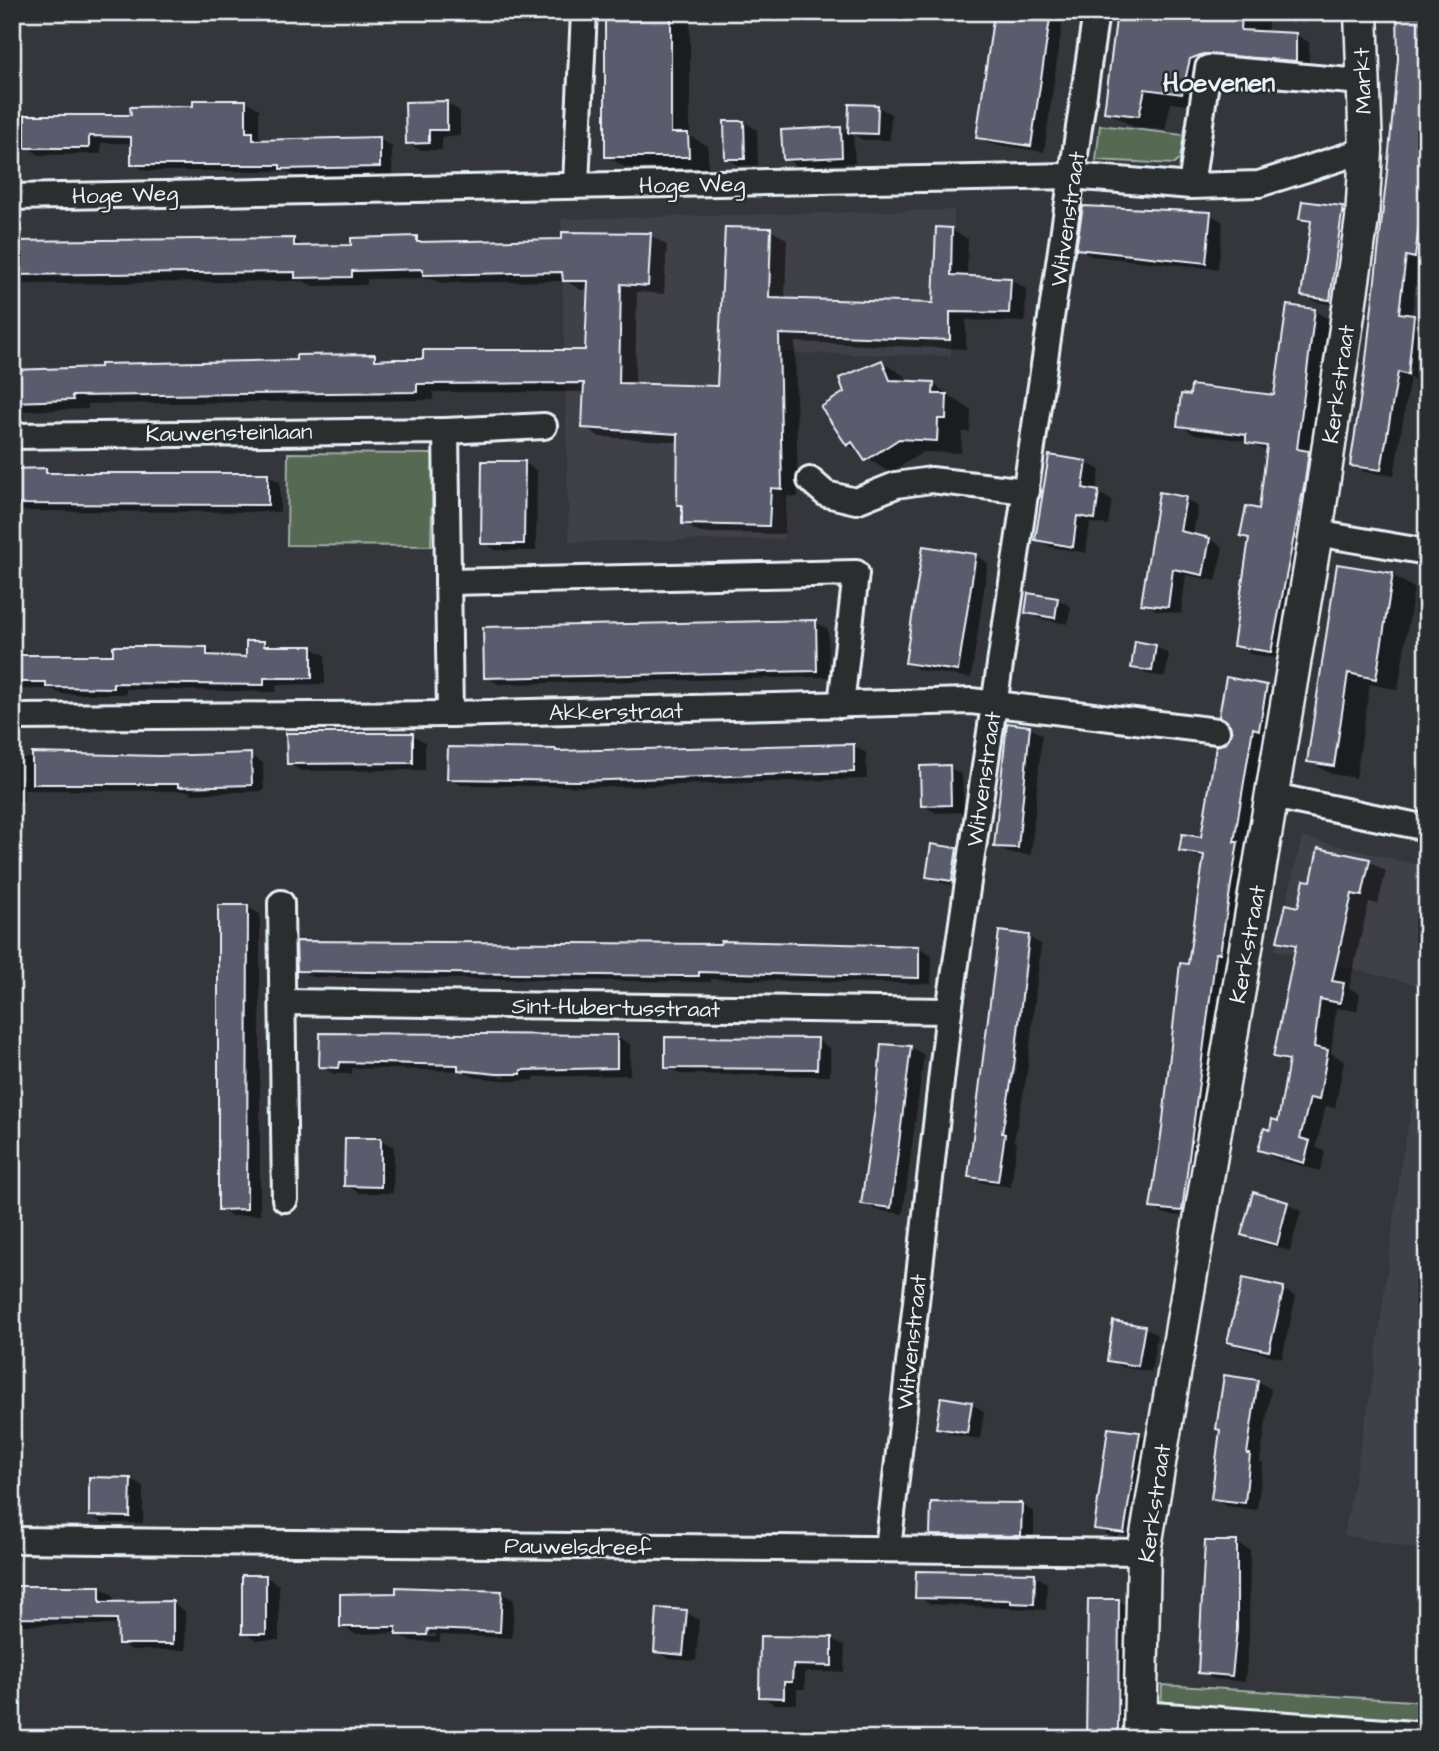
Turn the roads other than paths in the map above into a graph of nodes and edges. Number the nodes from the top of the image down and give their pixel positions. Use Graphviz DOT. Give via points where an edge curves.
graph roads {
  1 [pos="584,12"];
  2 [pos="1096,12"];
  3 [pos="1361,12"];
  4 [pos="1361,82"];
  5 [pos="1366,150"];
  6 [pos="1071,176"];
  7 [pos="576,184"];
  8 [pos="1191,186"];
  9 [pos="12,197"];
  10 [pos="544,426"];
  11 [pos="446,430"];
  12 [pos="12,436"];
  13 [pos="810,480"];
  14 [pos="1027,491"];
  15 [pos="1317,533"];
  16 [pos="1427,552"];
  17 [pos="448,582"];
  18 [pos="994,703"];
  19 [pos="841,705"];
  20 [pos="450,714"];
  21 [pos="12,717"];
  22 [pos="1217,731"];
  23 [pos="1273,796"];
  24 [pos="1427,828"];
  25 [pos="281,903"];
  26 [pos="283,1002"];
  27 [pos="949,1011"];
  28 [pos="285,1199"];
  29 [pos="12,1540"];
  30 [pos="888,1549"];
  31 [pos="1144,1552"];
  32 [pos="1140,1726"];
  33 [pos="1427,1735"];
  1 -- 7 [label="street"];
  2 -- 6 [label="street, Witvenstraat"];
  3 -- 4 [label="main road, Markt"];
  4 -- 5 [label="main road, Markt"];
  4 -- 8 [label="street" via="1208,68"];
  5 -- 8 [label="street, Hoge Weg" via="1259,184"];
  5 -- 15 [label="main road, Kerkstraat" via="1362,219"];
  6 -- 7 [label="street, Hoge Weg"];
  6 -- 8 [label="street, Hoge Weg"];
  6 -- 14 [label="street, Witvenstraat"];
  7 -- 9 [label="street, Hoge Weg"];
  10 -- 11 [label="street, Kauwensteinlaan"];
  11 -- 12 [label="street, Kauwensteinlaan"];
  11 -- 17 [label="street"];
  13 -- 14 [label="street" via="826,494 856,501 896,485 931,480"];
  14 -- 18 [label="street, Witvenstraat"];
  15 -- 16 [label="street"];
  15 -- 23 [label="main road, Kerkstraat"];
  17 -- 19 [label="street" via="856,573"];
  17 -- 20 [label="street"];
  18 -- 19 [label="street, Akkerstraat"];
  18 -- 22 [label="street, Akkerstraat"];
  18 -- 27 [label="street, Witvenstraat"];
  19 -- 20 [label="street, Akkerstraat"];
  20 -- 21 [label="street, Akkerstraat"];
  23 -- 24 [label="street"];
  23 -- 31 [label="main road, Kerkstraat"];
  25 -- 26 [label="street"];
  26 -- 27 [label="street, Sint-Hubertusstraat"];
  26 -- 28 [label="street"];
  27 -- 30 [label="street, Witvenstraat"];
  29 -- 30 [label="street, Pauwelsdreef"];
  30 -- 31 [label="street, Pauwelsdreef"];
  31 -- 32 [label="main road, Kerkstraat"];
  32 -- 33 [label="street"];
}
